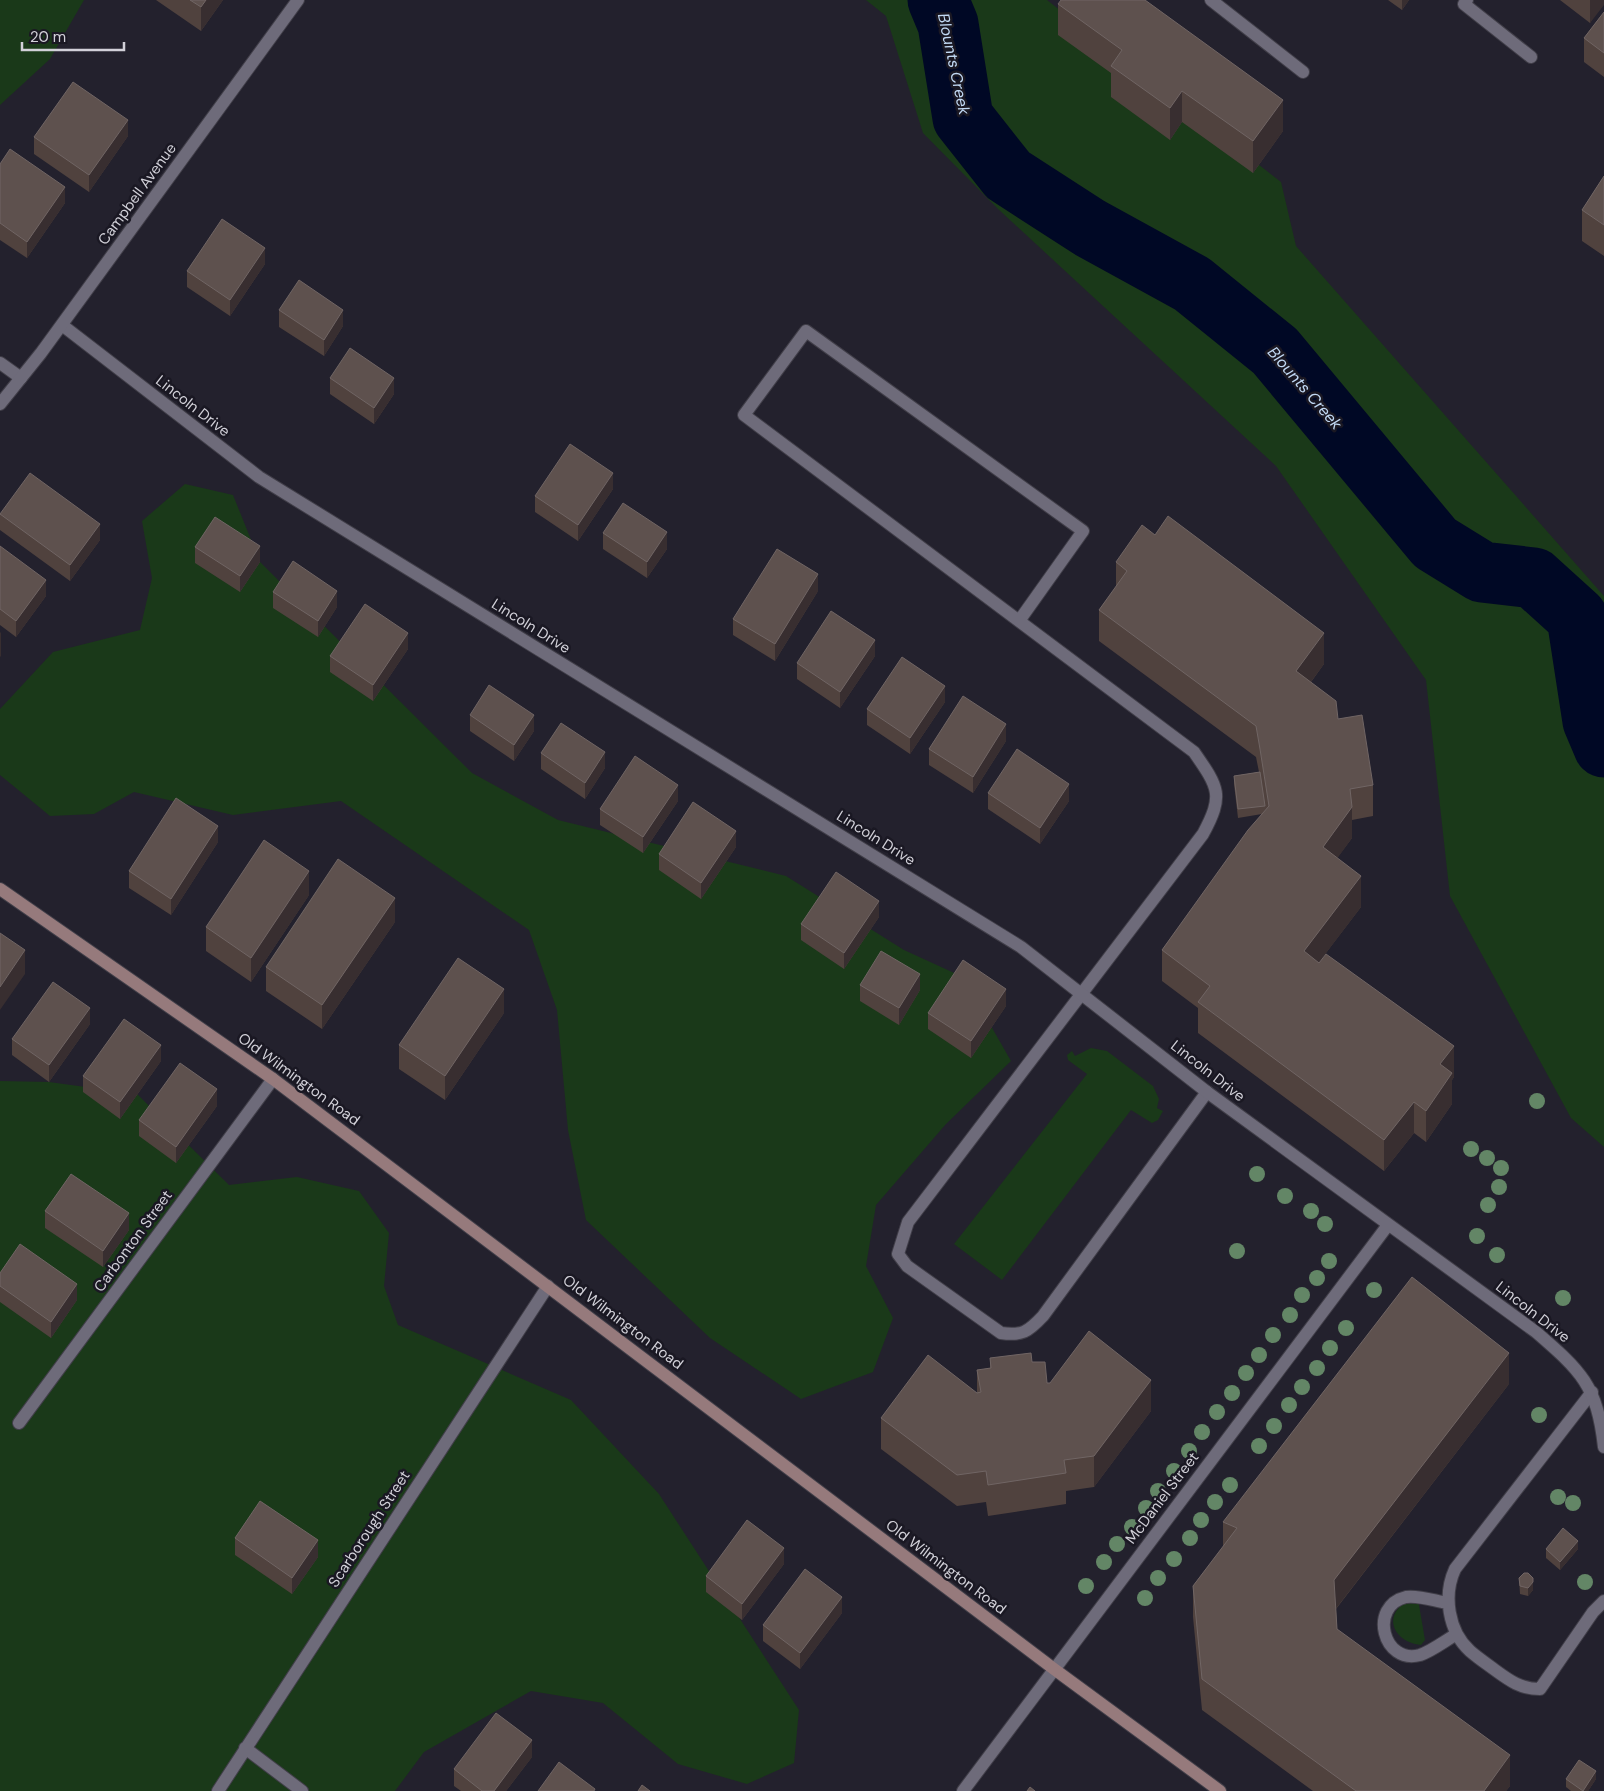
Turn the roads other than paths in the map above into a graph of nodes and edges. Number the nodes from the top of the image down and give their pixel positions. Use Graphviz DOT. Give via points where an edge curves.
graph roads {
  1 [pos="298,0"];
  2 [pos="1210,0"];
  3 [pos="1467,0"];
  4 [pos="1531,57"];
  5 [pos="1303,72"];
  6 [pos="62,325"];
  7 [pos="0,363"];
  8 [pos="21,378"];
  9 [pos="0,404"];
  10 [pos="1019,621"];
  11 [pos="0,889"];
  12 [pos="1084,994"];
  13 [pos="273,1079"];
  14 [pos="1207,1092"];
  15 [pos="1388,1225"];
  16 [pos="548,1286"];
  17 [pos="1592,1392"];
  18 [pos="19,1423"];
  19 [pos="1604,1447"];
  20 [pos="1604,1601"];
  21 [pos="1448,1603"];
  22 [pos="1457,1634"];
  23 [pos="1054,1669"];
  24 [pos="245,1748"];
  25 [pos="218,1791"];
  26 [pos="302,1791"];
  27 [pos="963,1791"];
  28 [pos="1220,1791"];
  1 -- 6 [label="street, Campbell Avenue"];
  2 -- 5 [label="street"];
  3 -- 4 [label="street" via="1464,4"];
  6 -- 8 [label="street, Campbell Avenue"];
  6 -- 12 [label="street, Lincoln Drive" via="259,478 1021,947"];
  7 -- 8 [label="street"];
  8 -- 9 [label="street, Campbell Avenue"];
  10 -- 10 [label="street" via="744,415 806,331 1083,531"];
  10 -- 12 [label="street" via="1194,752 1217,794 1215,813 1203,834"];
  11 -- 13 [label="main road, Old Wilmington Road"];
  12 -- 14 [label="street, Lincoln Drive"];
  12 -- 14 [label="street" via="908,1222 898,1254 907,1266 1001,1332 1017,1335 1032,1328"];
  13 -- 16 [label="main road, Old Wilmington Road"];
  13 -- 18 [label="street, Carbonton Street"];
  14 -- 15 [label="street, Lincoln Drive"];
  15 -- 17 [label="street, Lincoln Drive" via="1536,1332 1577,1370"];
  15 -- 23 [label="street, McDaniel Street"];
  16 -- 23 [label="main road, Old Wilmington Road"];
  16 -- 24 [label="street, Scarborough Street"];
  17 -- 19 [label="street, Lincoln Drive"];
  17 -- 21 [label="street" via="1455,1569 1450,1580"];
  20 -- 22 [label="street" via="1540,1689 1526,1689 1513,1683 1469,1651"];
  21 -- 22 [label="street"];
  21 -- 22 [label="street" via="1416,1597 1398,1600 1386,1614 1383,1632 1393,1648 1410,1656 1420,1655"];
  23 -- 27 [label="street, McDaniel Street"];
  23 -- 28 [label="main road, Old Wilmington Road"];
  24 -- 25 [label="street, Scarborough Street"];
  24 -- 26 [label="street"];
}
